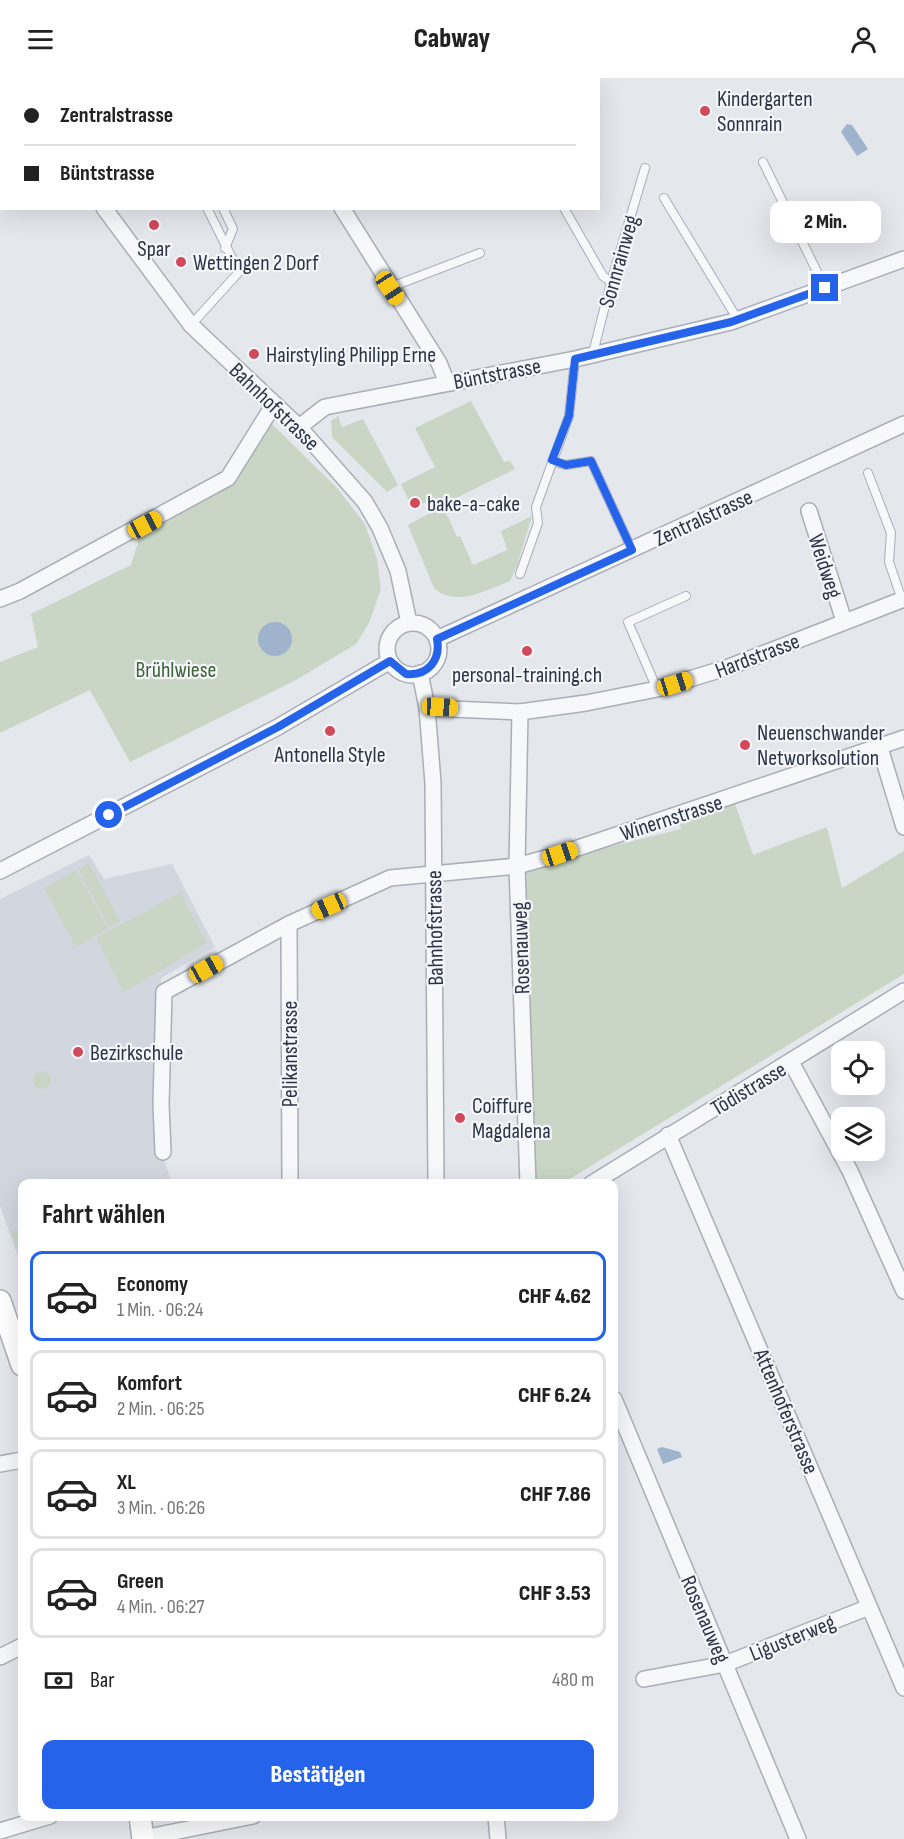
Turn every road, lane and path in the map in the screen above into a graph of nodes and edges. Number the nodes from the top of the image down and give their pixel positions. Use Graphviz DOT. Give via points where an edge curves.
graph roads {
  1 [pos="763,162"];
  2 [pos="645,168"];
  3 [pos="664,198"];
  4 [pos="105,210"];
  5 [pos="208,210"];
  6 [pos="224,210"];
  7 [pos="343,210"];
  8 [pos="565,210"];
  9 [pos="225,248"];
  10 [pos="480,253"];
  11 [pos="904,260"];
  12 [pos="611,282"];
  13 [pos="390,288"];
  14 [pos="825,288"];
  15 [pos="738,320"];
  16 [pos="191,325"];
  17 [pos="593,353"];
  18 [pos="575,359"];
  19 [pos="447,383"];
  20 [pos="274,404"];
  21 [pos="904,424"];
  22 [pos="299,427"];
  23 [pos="552,460"];
  24 [pos="868,473"];
  25 [pos="809,511"];
  26 [pos="632,550"];
  27 [pos="520,574"];
  28 [pos="686,596"];
  29 [pos="0,598"];
  30 [pos="903,599"];
  31 [pos="844,621"];
  32 [pos="409,623"];
  33 [pos="437,639"];
  34 [pos="390,661"];
  35 [pos="420,673"];
  36 [pos="657,689"];
  37 [pos="428,708"];
  38 [pos="519,712"];
  39 [pos="904,738"];
  40 [pos="880,748"];
  41 [pos="904,827"];
  42 [pos="517,866"];
  43 [pos="0,871"];
  44 [pos="433,874"];
  45 [pos="289,924"];
  46 [pos="904,991"];
  47 [pos="791,1062"];
  48 [pos="668,1135"];
  49 [pos="163,1152"];
  50 [pos="290,1179"];
  51 [pos="436,1179"];
  52 [pos="528,1179"];
  53 [pos="599,1179"];
  54 [pos="902,1282"];
  55 [pos="0,1301"];
  56 [pos="18,1353"];
  57 [pos="618,1410"];
  58 [pos="18,1461"];
  59 [pos="0,1464"];
  60 [pos="869,1607"];
  61 [pos="18,1648"];
  62 [pos="0,1657"];
  63 [pos="725,1664"];
  64 [pos="644,1679"];
  65 [pos="904,1688"];
  66 [pos="33,1821"];
  67 [pos="141,1821"];
  68 [pos="229,1821"];
  69 [pos="496,1821"];
  70 [pos="0,1831"];
  71 [pos="143,1839"];
  72 [pos="498,1839"];
  73 [pos="798,1839"];
  1 -- 14 [label="lane"];
  2 -- 12 [label="lane, Sonnrainweg"];
  3 -- 15 [label="lane"];
  4 -- 16 [label="street, Bahnhofstrasse"];
  5 -- 9 [label="lane"];
  6 -- 9 [label="lane" via="233,229"];
  7 -- 13 [label="street"];
  8 -- 12 [label="lane" via="603,276"];
  9 -- 16 [label="lane" via="239,272"];
  10 -- 13 [label="lane"];
  11 -- 14 [label="street, Büntstrasse"];
  12 -- 17 [label="lane, Sonnrainweg"];
  13 -- 19 [label="street" via="439,363"];
  14 -- 15 [label="street, Büntstrasse"];
  15 -- 17 [label="street, Büntstrasse"];
  16 -- 20 [label="street, Bahnhofstrasse"];
  17 -- 18 [label="street, Büntstrasse"];
  18 -- 19 [label="street, Büntstrasse"];
  18 -- 23 [label="lane" via="569,416"];
  19 -- 22 [label="street, Büntstrasse" via="325,407"];
  20 -- 22 [label="street, Bahnhofstrasse"];
  20 -- 29 [label="street" via="228,478 20,591"];
  21 -- 26 [label="street, Zentralstrasse"];
  22 -- 32 [label="street, Bahnhofstrasse" via="345,478 380,528 398,571"];
  23 -- 26 [label="lane" via="566,465 591,461"];
  23 -- 27 [label="lane" via="536,507 538,523"];
  24 -- 30 [label="lane" via="891,533 889,562"];
  25 -- 31 [label="street, Weidweg"];
  26 -- 33 [label="street, Zentralstrasse"];
  28 -- 36 [label="lane" via="628,622"];
  30 -- 31 [label="street, Hardstrasse"];
  31 -- 36 [label="street, Hardstrasse" via="729,668"];
  32 -- 33 [label="street" via="423,625"];
  32 -- 34 [label="street" via="391,634 387,647"];
  33 -- 35 [label="street" via="439,648 434,663"];
  34 -- 35 [label="street" via="406,674"];
  34 -- 43 [label="street" via="278,727"];
  35 -- 37 [label="street, Bahnhofstrasse"];
  36 -- 38 [label="street, Hardstrasse"];
  37 -- 38 [label="street, Hardstrasse"];
  37 -- 44 [label="street, Bahnhofstrasse"];
  38 -- 42 [label="street, Rosenauweg"];
  39 -- 40 [label="street, Winernstrasse"];
  40 -- 41 [label="street"];
  40 -- 42 [label="street, Winernstrasse"];
  42 -- 44 [label="street, Winernstrasse"];
  42 -- 52 [label="street, Rosenauweg"];
  44 -- 45 [label="street, Winernstrasse" via="390,878"];
  44 -- 51 [label="street, Bahnhofstrasse"];
  45 -- 49 [label="street, Winernstrasse" via="164,992"];
  45 -- 50 [label="street, Pelikanstrasse"];
  46 -- 47 [label="street, Tödistrasse"];
  47 -- 48 [label="street, Tödistrasse"];
  47 -- 54 [label="street" via="850,1171"];
  48 -- 53 [label="street, Tödistrasse"];
  48 -- 60 [label="street, Attenhoferstrasse"];
  55 -- 56 [label="street"];
  57 -- 63 [label="street, Rosenauweg"];
  58 -- 59 [label="street"];
  60 -- 63 [label="street, Ligusterweg"];
  60 -- 65 [label="street, Attenhoferstrasse"];
  61 -- 62 [label="street"];
  63 -- 64 [label="street, Ligusterweg"];
  63 -- 73 [label="street, Rosenauweg"];
  66 -- 70 [label="street"];
  67 -- 71 [label="street"];
  68 -- 71 [label="street"];
  69 -- 72 [label="street"];
}
